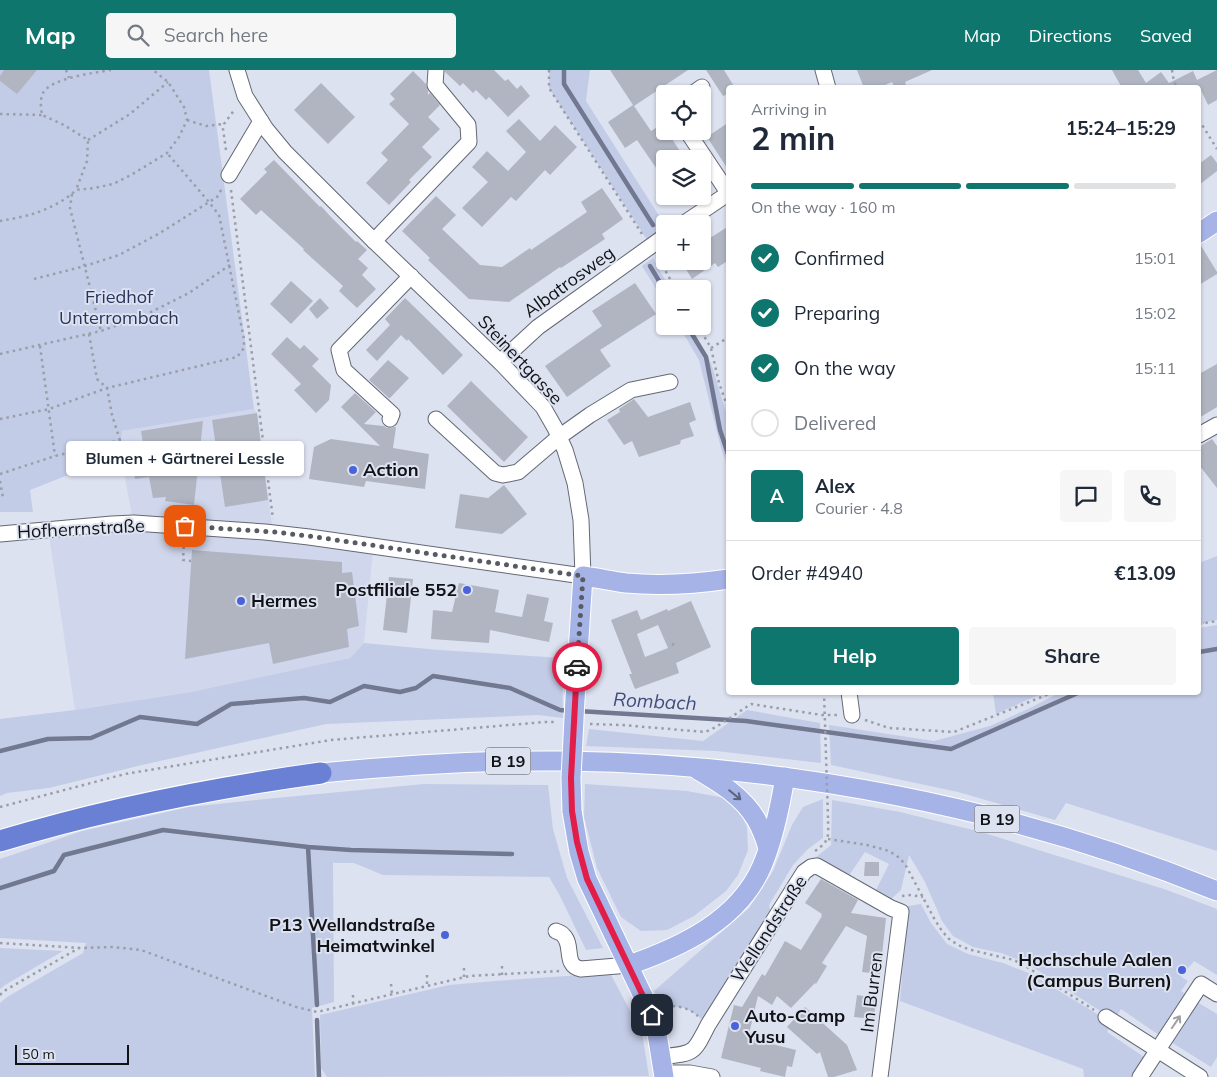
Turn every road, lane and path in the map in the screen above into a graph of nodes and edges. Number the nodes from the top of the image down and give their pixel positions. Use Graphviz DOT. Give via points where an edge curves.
graph roads {
  1 [pos="66,70"];
  2 [pos="111,70"];
  3 [pos="153,70"];
  4 [pos="237,70"];
  5 [pos="436,70"];
  6 [pos="549,70"];
  7 [pos="823,70"];
  8 [pos="1172,70"];
  9 [pos="69,78"];
  10 [pos="168,82"];
  11 [pos="827,85"];
  12 [pos="1176,85"];
  13 [pos="245,96"];
  14 [pos="0,114"];
  15 [pos="42,115"];
  16 [pos="187,120"];
  17 [pos="260,121"];
  18 [pos="1201,123"];
  19 [pos="224,124"];
  20 [pos="88,140"];
  21 [pos="693,140"];
  22 [pos="1217,149"];
  23 [pos="167,153"];
  24 [pos="229,175"];
  25 [pos="76,190"];
  26 [pos="726,190"];
  27 [pos="72,194"];
  28 [pos="726,196"];
  29 [pos="209,202"];
  30 [pos="697,215"];
  31 [pos="0,221"];
  32 [pos="1217,221"];
  33 [pos="1201,232"];
  34 [pos="374,241"];
  35 [pos="656,242"];
  36 [pos="650,246"];
  37 [pos="230,265"];
  38 [pos="85,266"];
  39 [pos="411,276"];
  40 [pos="34,279"];
  41 [pos="671,280"];
  42 [pos="101,331"];
  43 [pos="89,334"];
  44 [pos="703,335"];
  45 [pos="726,339"];
  46 [pos="40,346"];
  47 [pos="711,348"];
  48 [pos="0,354"];
  49 [pos="500,362"];
  50 [pos="670,382"];
  51 [pos="107,388"];
  52 [pos="726,403"];
  53 [pos="49,410"];
  54 [pos="0,419"];
  55 [pos="390,419"];
  56 [pos="436,419"];
  57 [pos="1217,425"];
  58 [pos="1201,434"];
  59 [pos="560,437"];
  60 [pos="121,440"];
  61 [pos="124,453"];
  62 [pos="55,456"];
  63 [pos="0,474"];
  64 [pos="0,481"];
  65 [pos="3,498"];
  66 [pos="185,526"];
  67 [pos="274,532"];
  68 [pos="0,534"];
  69 [pos="191,561"];
  70 [pos="583,576"];
  71 [pos="726,580"];
  72 [pos="1201,620"];
  73 [pos="1217,621"];
  74 [pos="1204,623"];
  75 [pos="1201,624"];
  76 [pos="676,642"];
  77 [pos="672,645"];
  78 [pos="824,695"];
  79 [pos="849,695"];
  80 [pos="1046,695"];
  81 [pos="852,716"];
  82 [pos="564,722"];
  83 [pos="584,723"];
  84 [pos="695,768"];
  85 [pos="321,773"];
  86 [pos="785,778"];
  87 [pos="0,808"];
  88 [pos="828,818"];
  89 [pos="828,839"];
  90 [pos="0,840"];
  91 [pos="768,848"];
  92 [pos="1217,891"];
  93 [pos="901,912"];
  94 [pos="556,931"];
  95 [pos="0,943"];
  96 [pos="81,948"];
  97 [pos="502,966"];
  98 [pos="629,966"];
  99 [pos="464,968"];
  100 [pos="576,968"];
  101 [pos="427,975"];
  102 [pos="502,975"];
  103 [pos="464,977"];
  104 [pos="391,984"];
  105 [pos="427,986"];
  106 [pos="353,994"];
  107 [pos="1217,994"];
  108 [pos="0,995"];
  109 [pos="392,995"];
  110 [pos="352,1004"];
  111 [pos="648,1006"];
  112 [pos="1106,1017"];
  113 [pos="708,1025"];
  114 [pos="1157,1050"];
  115 [pos="691,1052"];
  116 [pos="663,1069"];
  117 [pos="693,1073"];
  118 [pos="712,1077"];
  119 [pos="880,1077"];
  120 [pos="1140,1077"];
  121 [pos="1200,1077"];
  1 -- 9 [label="path"];
  2 -- 9 [label="path"];
  3 -- 10 [label="path"];
  4 -- 13 [label="street, Steinertgasse"];
  5 -- 34 [label="street" via="435,85 468,125 469,142"];
  6 -- 36 [label="path" via="549,88"];
  7 -- 11 [label="street"];
  8 -- 12 [label="path"];
  9 -- 15 [label="path" via="45,90"];
  10 -- 16 [label="path" via="184,107"];
  10 -- 20 [label="path" via="130,114"];
  13 -- 17 [label="street, Steinertgasse"];
  13 -- 19 [label="path"];
  14 -- 15 [label="path"];
  15 -- 20 [label="path"];
  16 -- 19 [label="path" via="206,126"];
  16 -- 23 [label="path"];
  17 -- 24 [label="street"];
  17 -- 34 [label="street, Steinertgasse" via="285,152"];
  18 -- 22 [label="path"];
  19 -- 24 [label="path"];
  20 -- 25 [label="path" via="87,161"];
  21 -- 26 [label="street"];
  23 -- 25 [label="path" via="113,184"];
  23 -- 29 [label="path"];
  24 -- 29 [label="path" via="217,197"];
  24 -- 67 [label="path"];
  25 -- 27 [label="path"];
  27 -- 31 [label="path" via="35,213"];
  27 -- 38 [label="path" via="70,208"];
  28 -- 30 [label="street"];
  29 -- 37 [label="path" via="219,215"];
  29 -- 38 [label="path" via="160,234 119,255"];
  32 -- 33 [label="main road"];
  34 -- 39 [label="street, Steinertgasse"];
  35 -- 36 [label="street, Albatrosweg"];
  36 -- 41 [label="path"];
  36 -- 49 [label="street, Albatrosweg" via="538,327"];
  37 -- 42 [label="path" via="189,293 143,316"];
  37 -- 51 [label="path" via="244,339 244,348 237,357"];
  38 -- 40 [label="path"];
  38 -- 42 [label="path"];
  39 -- 49 [label="street, Steinertgasse"];
  39 -- 55 [label="street" via="339,350 344,370 392,414"];
  42 -- 43 [label="path"];
  43 -- 46 [label="path"];
  43 -- 51 [label="path" via="97,379"];
  44 -- 47 [label="path"];
  45 -- 47 [label="path"];
  46 -- 48 [label="path"];
  46 -- 53 [label="path"];
  47 -- 52 [label="path"];
  49 -- 59 [label="street, Steinertgasse" via="543,407"];
  50 -- 59 [label="street" via="630,390"];
  51 -- 53 [label="path"];
  51 -- 60 [label="path"];
  53 -- 54 [label="path"];
  53 -- 62 [label="path"];
  56 -- 59 [label="street" via="495,473 503,475 518,472"];
  57 -- 58 [label="street"];
  59 -- 70 [label="street, Steinertgasse" via="580,511"];
  60 -- 61 [label="path"];
  60 -- 62 [label="path"];
  62 -- 63 [label="path"];
  64 -- 65 [label="path"];
  66 -- 67 [label="street, Hofherrnstraße"];
  66 -- 68 [label="street, Hofherrnstraße" via="112,524"];
  66 -- 69 [label="path" via="183,560"];
  67 -- 70 [label="street, Hofherrnstraße"];
  70 -- 71 [label="main road, Hofherrnstraße" via="627,583 705,583"];
  70 -- 98 [label="main road, bridge" via="571,778 572,811 587,879"];
  72 -- 74 [label="path"];
  73 -- 74 [label="path"];
  74 -- 75 [label="path"];
  76 -- 77 [label="path"];
  78 -- 88 [label="path, bridge"];
  79 -- 81 [label="street"];
  80 -- 81 [label="path" via="954,732 889,728"];
  81 -- 83 [label="path" via="822,715 750,704 705,732"];
  82 -- 87 [label="path" via="330,740 125,774"];
  84 -- 85 [label="main road, B 19" via="607,762 502,761"];
  84 -- 86 [label="main road, B 19"];
  84 -- 91 [label="main road, one-way" via="744,803 756,819"];
  85 -- 90 [label="highway, B 19" via="144,803"];
  86 -- 91 [label="main road"];
  86 -- 92 [label="main road, B 19" via="914,800 1027,827 1107,851"];
  89 -- 112 [label="path" via="867,845 896,855 905,864 935,920 950,940 962,947 1014,960"];
  91 -- 98 [label="main road" via="754,882 724,915 691,939"];
  93 -- 113 [label="street, Wellandstraße" via="822,868 811,867 804,872"];
  93 -- 119 [label="street, Im Burren"];
  94 -- 100 [label="street" via="567,940 570,962"];
  95 -- 96 [label="path"];
  96 -- 108 [label="path"];
  96 -- 110 [label="path" via="142,950 316,1012"];
  97 -- 102 [label="path"];
  98 -- 100 [label="street"];
  98 -- 111 [label="main road"];
  99 -- 103 [label="path"];
  100 -- 102 [label="path"];
  101 -- 105 [label="path"];
  102 -- 103 [label="path"];
  103 -- 105 [label="path"];
  104 -- 109 [label="path"];
  105 -- 109 [label="path"];
  106 -- 110 [label="path"];
  114 -- 107 [label="street, one-way" via="1201,984"];
  109 -- 110 [label="path"];
  111 -- 113 [label="path" via="686,1008"];
  111 -- 116 [label="main road" via="655,1021"];
  112 -- 114 [label="street"];
  113 -- 115 [label="street, Wellandstraße"];
  114 -- 120 [label="street"];
  114 -- 121 [label="street"];
  115 -- 116 [label="street"];
  115 -- 117 [label="street"];
  116 -- 117 [label="street"];
  117 -- 118 [label="street"];
}
